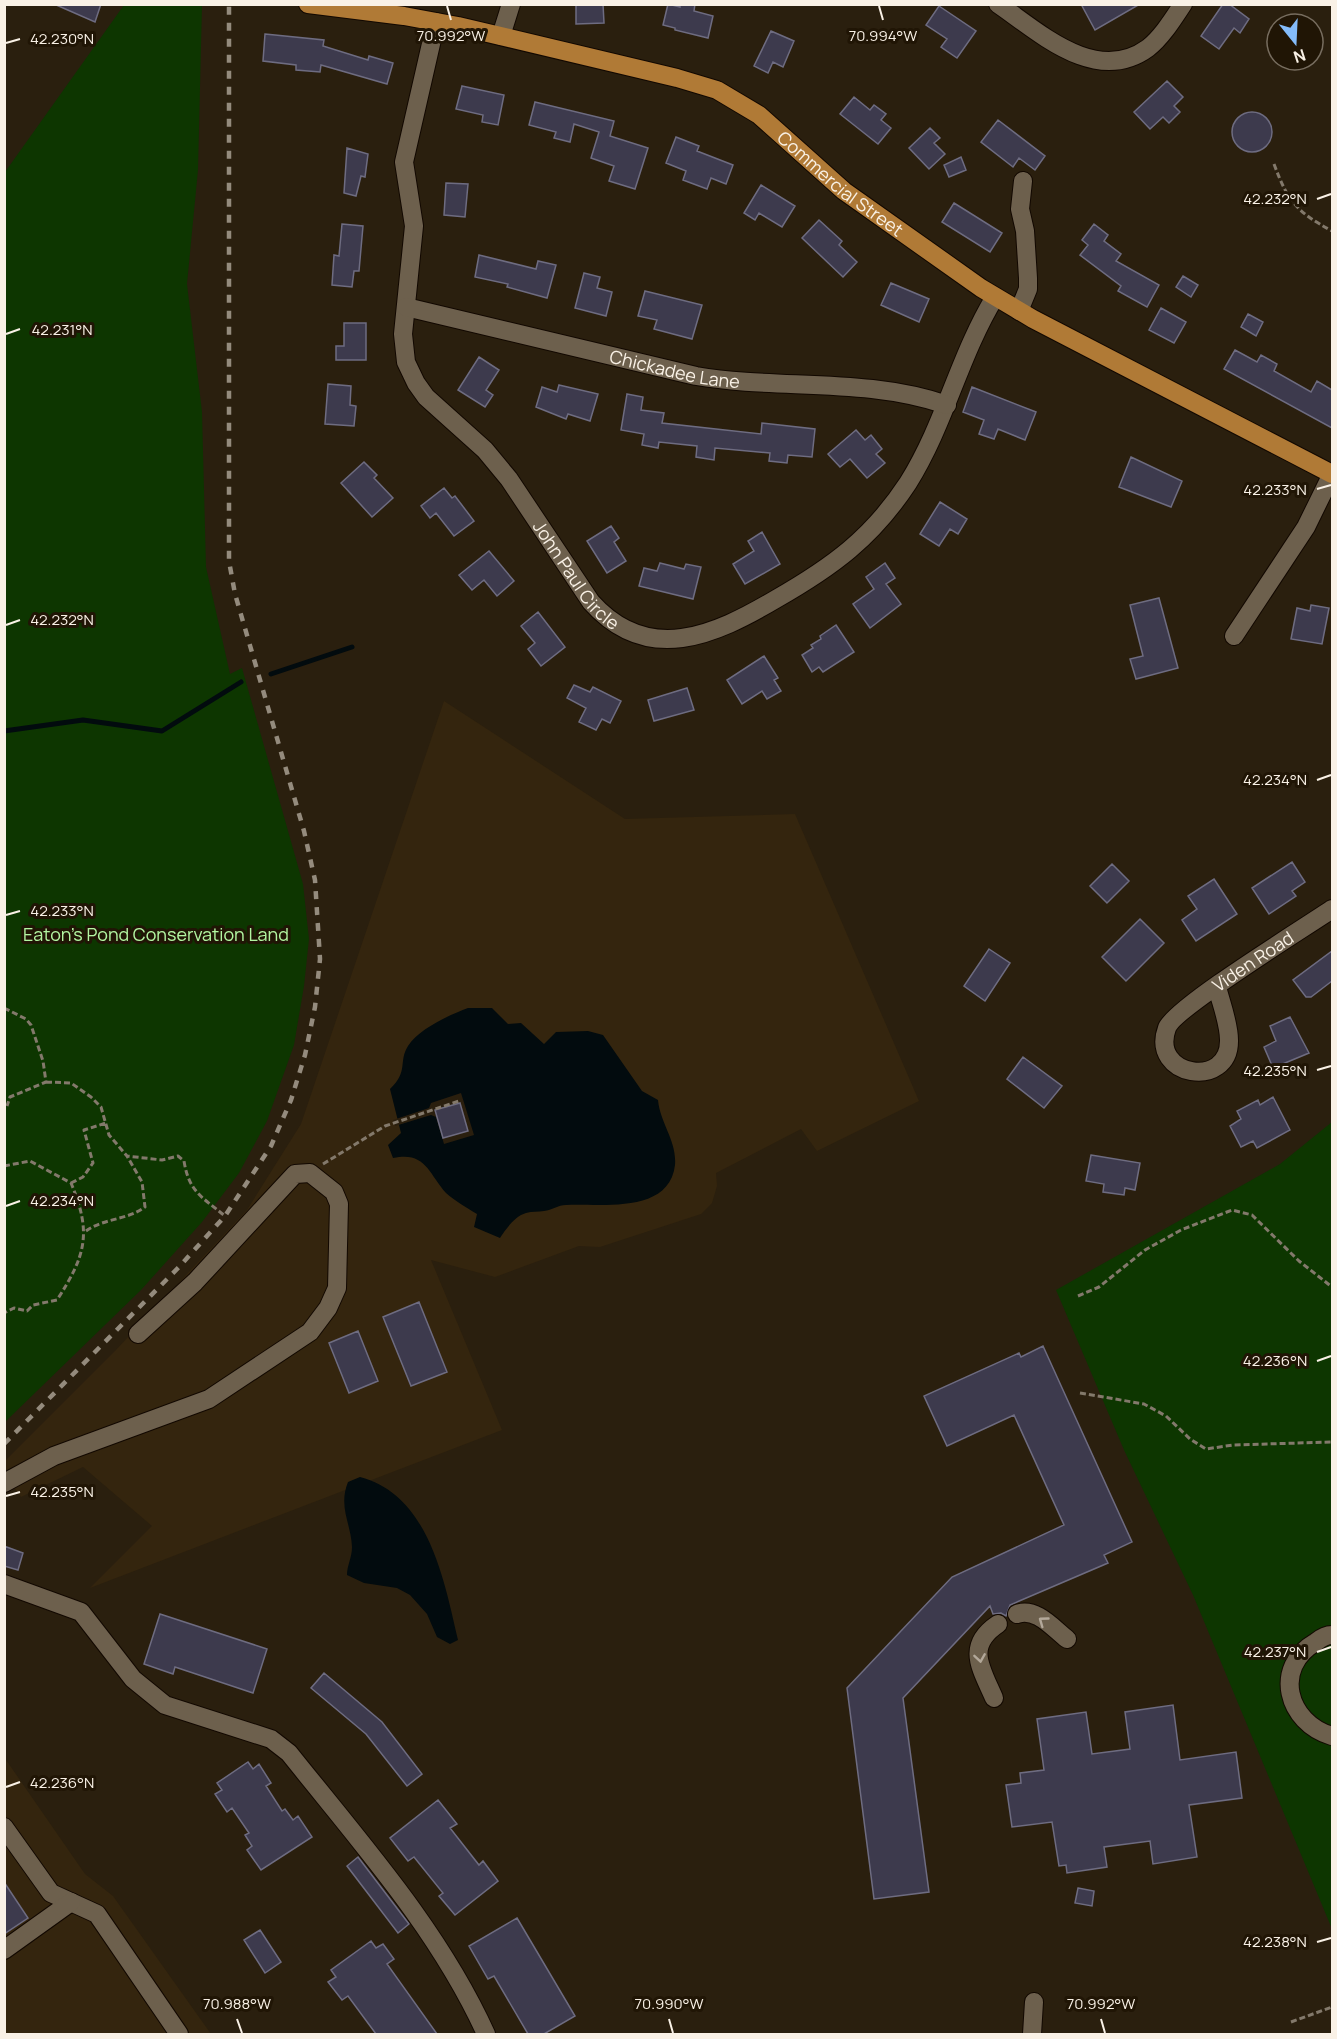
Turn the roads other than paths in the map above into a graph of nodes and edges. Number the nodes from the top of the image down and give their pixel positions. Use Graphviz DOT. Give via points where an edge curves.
graph roads {
  1 [pos="308,4"];
  2 [pos="511,4"];
  3 [pos="998,4"];
  4 [pos="1183,4"];
  5 [pos="436,21"];
  6 [pos="501,36"];
  7 [pos="1023,181"];
  8 [pos="994,297"];
  9 [pos="406,307"];
  10 [pos="1019,311"];
  11 [pos="947,405"];
  12 [pos="1332,474"];
  13 [pos="1234,636"];
  14 [pos="1332,909"];
  15 [pos="1217,987"];
  16 [pos="138,1334"];
  17 [pos="4,1483"];
  18 [pos="4,1584"];
  19 [pos="1017,1614"];
  20 [pos="998,1624"];
  21 [pos="1332,1635"];
  22 [pos="1067,1639"];
  23 [pos="994,1698"];
  24 [pos="1332,1736"];
  25 [pos="4,1827"];
  26 [pos="71,1902"];
  27 [pos="4,1950"];
  28 [pos="1034,2002"];
  29 [pos="179,2034"];
  30 [pos="486,2034"];
  31 [pos="1032,2034"];
  1 -- 5 [label="main road, Commercial Street"];
  2 -- 6 [label="street"];
  3 -- 4 [label="street" via="1067,51 1105,60 1124,58 1148,48"];
  5 -- 6 [label="main road, Commercial Street"];
  5 -- 9 [label="street, John Paul Circle" via="404,162 414,226"];
  6 -- 8 [label="main road, Commercial Street" via="690,81 728,95 770,124 855,200"];
  7 -- 10 [label="street" via="1020,209 1028,290"];
  8 -- 10 [label="main road, Commercial Street"];
  8 -- 11 [label="street, John Paul Circle"];
  9 -- 11 [label="street, Chickadee Lane" via="696,376 844,386"];
  9 -- 11 [label="street, John Paul Circle" via="404,353 420,390 497,464 598,610 622,628 650,637 682,638 718,630 845,556 867,535 906,485"];
  10 -- 12 [label="main road, Commercial Street"];
  12 -- 13 [label="street" via="1306,527"];
  14 -- 15 [label="street, Viden Road"];
  15 -- 15 [label="street, Viden Road" via="1230,1041 1226,1054 1214,1068 1193,1072 1180,1068 1169,1056 1165,1035 1169,1024"];
  16 -- 17 [label="street" via="195,1282 296,1174 310,1173 334,1192 339,1204 337,1288 310,1332 209,1399 54,1456"];
  18 -- 30 [label="street" via="81,1612 133,1679 165,1705 271,1738 289,1753 435,1940"];
  22 -- 19 [label="street, one-way" via="1038,1616 1030,1612"];
  20 -- 23 [label="street, one-way" via="984,1633 978,1643 981,1666"];
  21 -- 24 [label="street" via="1306,1648 1294,1664 1290,1683 1292,1700 1302,1720 1317,1732"];
  25 -- 26 [label="street" via="51,1893"];
  26 -- 27 [label="street"];
  26 -- 29 [label="street" via="97,1914"];
  28 -- 31 [label="street"];
}
